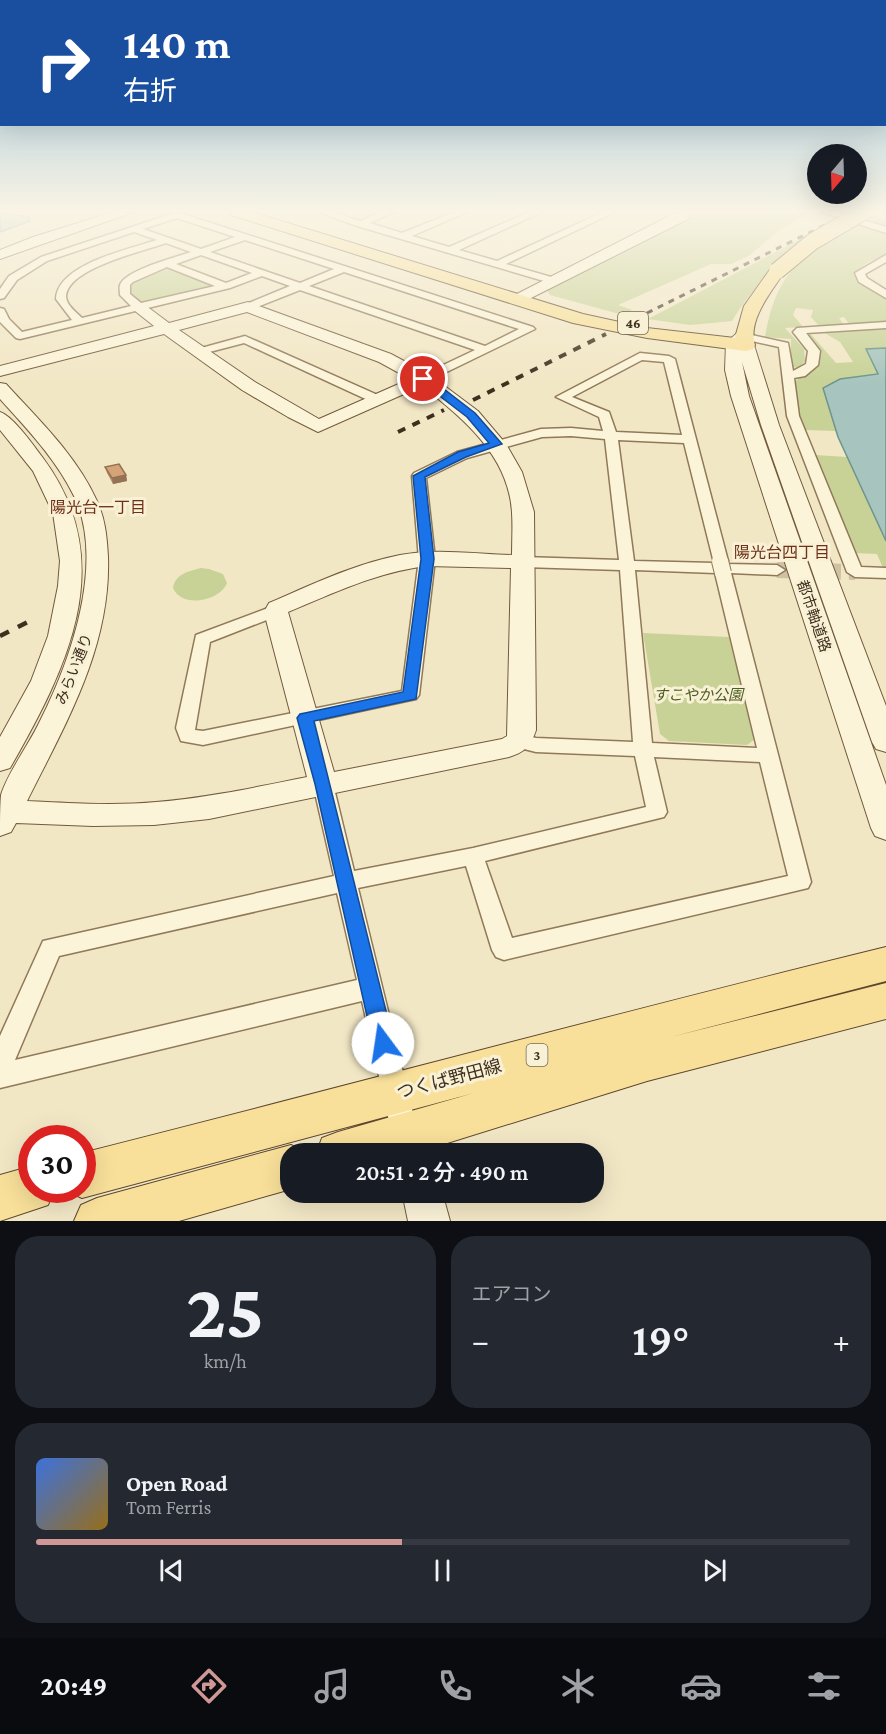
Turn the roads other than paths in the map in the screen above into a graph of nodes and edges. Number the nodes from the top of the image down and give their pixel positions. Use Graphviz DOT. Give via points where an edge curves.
graph roads {
  1 [pos="26,269"];
  2 [pos="86,269"];
  3 [pos="153,269"];
  4 [pos="180,269"];
  5 [pos="250,269"];
  6 [pos="343,269"];
  7 [pos="427,269"];
  8 [pos="434,269"];
  9 [pos="514,269"];
  10 [pos="578,269"];
  11 [pos="779,269"];
  12 [pos="867,269"];
  13 [pos="262,273"];
  14 [pos="554,281"];
  15 [pos="226,286"];
  16 [pos="300,286"];
  17 [pos="886,295"];
  18 [pos="0,296"];
  19 [pos="521,297"];
  20 [pos="248,307"];
  21 [pos="140,308"];
  22 [pos="0,312"];
  23 [pos="79,321"];
  24 [pos="886,325"];
  25 [pos="167,329"];
  26 [pos="741,341"];
  27 [pos="486,350"];
  28 [pos="198,352"];
  29 [pos="0,371"];
  30 [pos="788,375"];
  31 [pos="423,379"];
  32 [pos="0,388"];
  33 [pos="376,399"];
  34 [pos="0,417"];
  35 [pos="610,436"];
  36 [pos="689,439"];
  37 [pos="10,444"];
  38 [pos="496,444"];
  39 [pos="427,559"];
  40 [pos="523,562"];
  41 [pos="627,565"];
  42 [pos="777,570"];
  43 [pos="886,573"];
  44 [pos="276,610"];
  45 [pos="305,718"];
  46 [pos="519,741"];
  47 [pos="886,742"];
  48 [pos="643,751"];
  49 [pos="767,754"];
  50 [pos="0,761"];
  51 [pos="323,784"];
  52 [pos="2,816"];
  53 [pos="886,828"];
  54 [pos="473,856"];
  55 [pos="346,882"];
  56 [pos="886,964"];
  57 [pos="370,988"];
  58 [pos="886,1002"];
  59 [pos="0,1065"];
  60 [pos="0,1076"];
  61 [pos="404,1127"];
  62 [pos="365,1143"];
  63 [pos="280,1170"];
  64 [pos="96,1174"];
  65 [pos="18,1194"];
  66 [pos="0,1198"];
  67 [pos="425,1203"];
  68 [pos="97,1221"];
  69 [pos="429,1221"];
  1 -- 18 [label="street"];
  2 -- 23 [label="street" via="71,278 60,294 62,303"];
  3 -- 21 [label="street" via="125,285 125,295"];
  4 -- 15 [label="street"];
  5 -- 13 [label="street"];
  6 -- 16 [label="street"];
  6 -- 27 [label="street" via="529,329"];
  7 -- 19 [label="main road, 46"];
  8 -- 19 [label="main road, 46"];
  9 -- 14 [label="street"];
  10 -- 14 [label="street"];
  11 -- 26 [label="main road, 都市軸道路, bridge" via="753,306"];
  12 -- 17 [label="street" via="860,273 863,280"];
  13 -- 15 [label="street"];
  13 -- 16 [label="street"];
  14 -- 19 [label="street"];
  15 -- 21 [label="street"];
  16 -- 20 [label="street"];
  16 -- 27 [label="street"];
  19 -- 26 [label="main road, 46" via="635,323"];
  20 -- 25 [label="street"];
  20 -- 31 [label="street" via="385,358"];
  21 -- 23 [label="street"];
  21 -- 25 [label="street"];
  22 -- 23 [label="street" via="20,336"];
  24 -- 30 [label="street" via="799,332 814,351 812,365 801,373"];
  25 -- 28 [label="street"];
  25 -- 29 [label="street"];
  26 -- 30 [label="street" via="784,345"];
  26 -- 47 [label="street, 都市軸道路"];
  26 -- 53 [label="street, 都市軸道路" via="734,370 740,396"];
  27 -- 31 [label="street"];
  28 -- 33 [label="street" via="245,339"];
  28 -- 33 [label="street" via="274,405 318,426"];
  30 -- 43 [label="street" via="793,416 855,572"];
  31 -- 33 [label="street"];
  31 -- 38 [label="street" via="471,415"];
  32 -- 52 [label="street, みらい通り" via="65,463 84,495 93,522 98,560 96,599 83,654"];
  34 -- 37 [label="street, みらい通り"];
  35 -- 36 [label="street"];
  35 -- 36 [label="street" via="605,415 562,397 640,356 669,359"];
  35 -- 38 [label="street" via="542,433"];
  35 -- 41 [label="street"];
  36 -- 49 [label="street"];
  37 -- 50 [label="street, みらい通り" via="44,471 65,516 71,577 64,624 48,671"];
  38 -- 39 [label="street" via="419,476"];
  38 -- 40 [label="street" via="519,493"];
  39 -- 40 [label="street"];
  39 -- 44 [label="street" via="358,574"];
  39 -- 45 [label="street" via="410,695"];
  40 -- 41 [label="street"];
  40 -- 46 [label="street"];
  41 -- 42 [label="street"];
  41 -- 48 [label="street"];
  44 -- 45 [label="street"];
  44 -- 45 [label="street" via="202,639 185,728 188,736 203,738"];
  45 -- 51 [label="street"];
  46 -- 48 [label="street"];
  46 -- 51 [label="street" via="509,747"];
  48 -- 49 [label="street"];
  48 -- 54 [label="street" via="657,812"];
  49 -- 54 [label="street" via="800,882 504,950"];
  51 -- 52 [label="street" via="208,808 154,814"];
  51 -- 55 [label="street"];
  54 -- 55 [label="street"];
  55 -- 57 [label="street"];
  55 -- 59 [label="street" via="51,948"];
  56 -- 61 [label="main road, つくば野田線 / 3" via="676,1017"];
  57 -- 60 [label="street"];
  57 -- 61 [label="street"];
  58 -- 61 [label="main road, つくば野田線 / 3"];
  61 -- 62 [label="main road, つくば野田線 / 3"];
  61 -- 64 [label="main road, つくば野田線 / 3"];
  63 -- 68 [label="main road"];
  65 -- 66 [label="main road"];
  67 -- 69 [label="street"];
}
